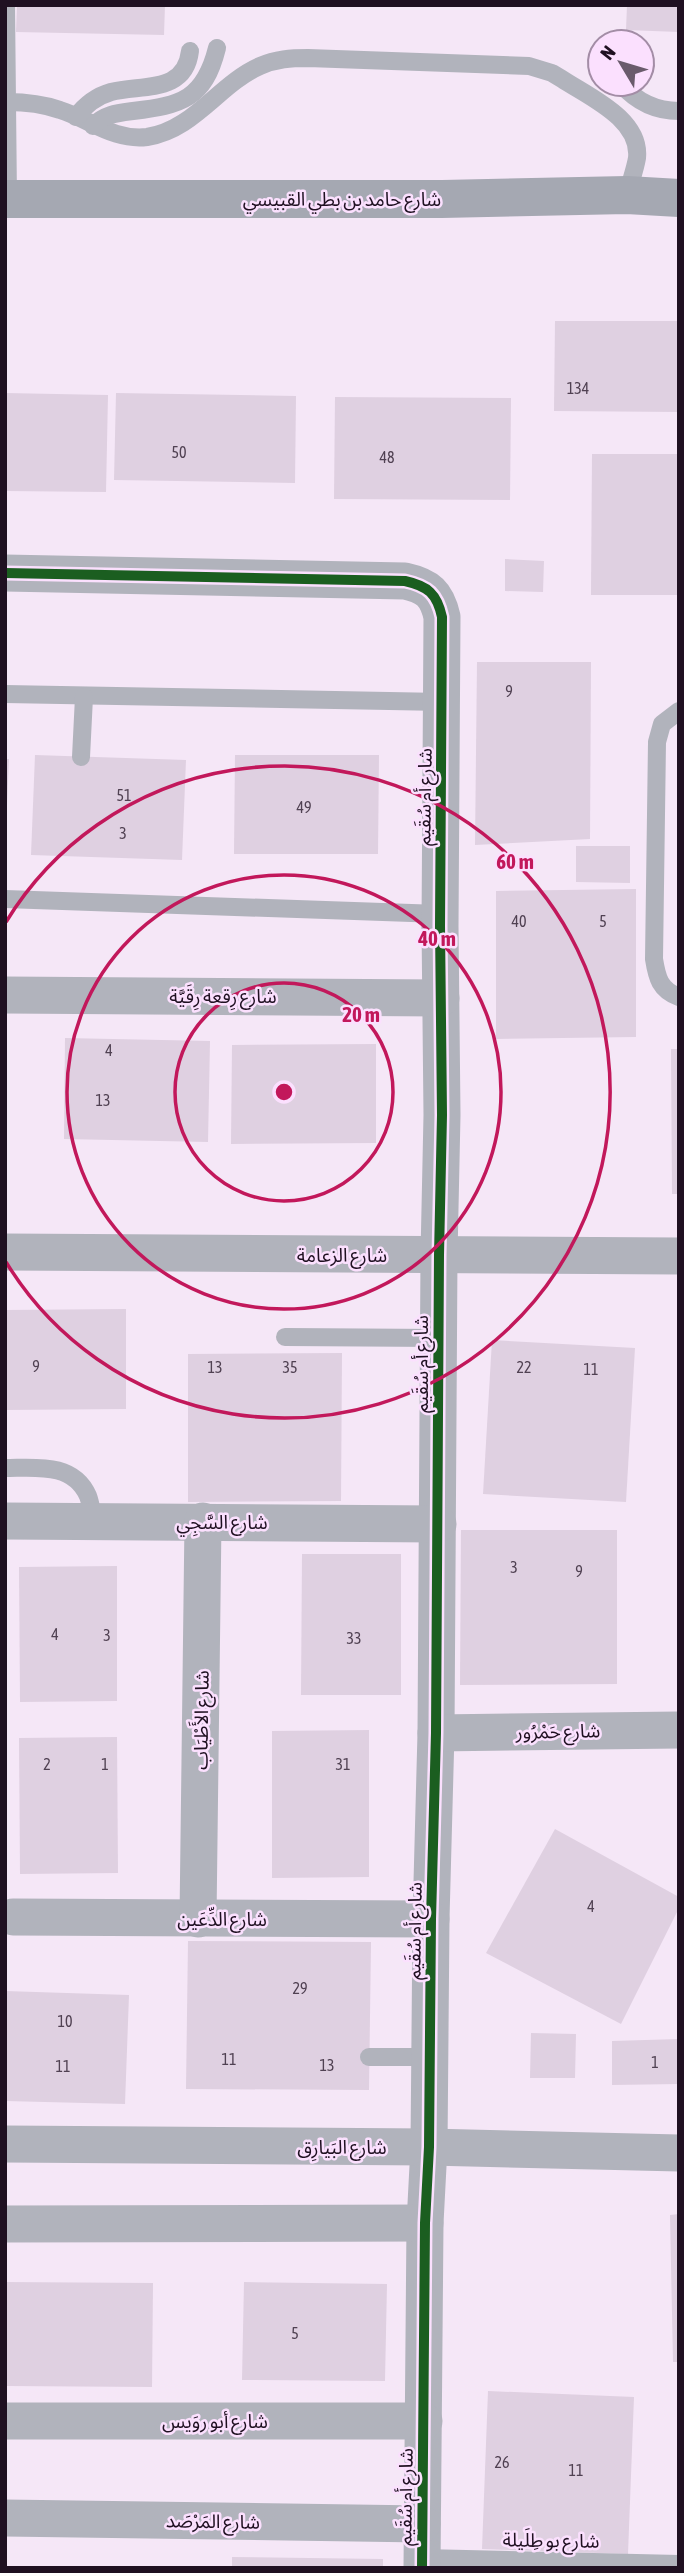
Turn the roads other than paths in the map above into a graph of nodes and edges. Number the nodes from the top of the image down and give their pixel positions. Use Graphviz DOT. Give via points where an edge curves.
graph roads {
  1 [pos="6,5"];
  2 [pos="217,48"];
  3 [pos="190,51"];
  4 [pos="637,98"];
  5 [pos="7,102"];
  6 [pos="679,111"];
  7 [pos="76,117"];
  8 [pos="93,126"];
  9 [pos="627,195"];
  10 [pos="679,198"];
  11 [pos="6,199"];
  12 [pos="5,573"];
  13 [pos="5,694"];
  14 [pos="84,697"];
  15 [pos="443,702"];
  16 [pos="679,711"];
  17 [pos="81,757"];
  18 [pos="5,899"];
  19 [pos="440,914"];
  20 [pos="5,995"];
  21 [pos="679,996"];
  22 [pos="441,998"];
  23 [pos="5,1252"];
  24 [pos="439,1255"];
  25 [pos="679,1256"];
  26 [pos="285,1337"];
  27 [pos="439,1338"];
  28 [pos="5,1468"];
  29 [pos="5,1521"];
  30 [pos="203,1521"];
  31 [pos="94,1522"];
  32 [pos="438,1524"];
  33 [pos="679,1730"];
  34 [pos="436,1733"];
  35 [pos="9,1915"];
  36 [pos="198,1919"];
  37 [pos="431,1919"];
  38 [pos="369,2057"];
  39 [pos="429,2057"];
  40 [pos="5,2144"];
  41 [pos="429,2147"];
  42 [pos="679,2153"];
  43 [pos="425,2223"];
  44 [pos="5,2224"];
  45 [pos="5,2421"];
  46 [pos="424,2421"];
  47 [pos="5,2518"];
  48 [pos="422,2550"];
  49 [pos="679,2564"];
  1 -- 5 [label="lane"];
  2 -- 8 [label="lane" via="205,79 184,100 108,114"];
  3 -- 7 [label="lane" via="186,68 173,80 111,92 91,101"];
  4 -- 6 [label="lane" via="650,106"];
  5 -- 7 [label="lane" via="44,105"];
  5 -- 11 [label="lane"];
  7 -- 8 [label="lane"];
  8 -- 9 [label="lane" via="146,137 171,130 259,66 291,58 529,66 562,79 626,124 637,148"];
  9 -- 10 [label="main road, شارع حامد بن بطي القبيسي"];
  9 -- 11 [label="main road, شارع حامد بن بطي القبيسي"];
  12 -- 15 [label="street, شارع أم سُقَيم" via="420,584 433,592 442,617"];
  13 -- 14 [label="lane"];
  14 -- 15 [label="lane"];
  14 -- 17 [label="lane"];
  15 -- 19 [label="street, شارع أم سُقَيم"];
  16 -- 21 [label="lane" via="662,724 657,742 654,959 660,985"];
  18 -- 19 [label="lane"];
  19 -- 22 [label="street, شارع أم سُقَيم"];
  20 -- 22 [label="street, شارع رِقعة رِقَيَّة"];
  22 -- 24 [label="street, شارع أم سُقَيم"];
  23 -- 24 [label="street, شارع الزعامة"];
  24 -- 25 [label="street, شارع الزعامة"];
  24 -- 27 [label="street, شارع أم سُقَيم"];
  26 -- 27 [label="lane"];
  27 -- 32 [label="street, شارع أم سُقَيم"];
  28 -- 31 [label="lane" via="55,1468 74,1478 87,1494"];
  29 -- 31 [label="street, شارع السَّجِي"];
  30 -- 31 [label="street, شارع السَّجِي"];
  30 -- 32 [label="street, شارع السَّجِي"];
  30 -- 36 [label="street, شارع الأَطْيَاب"];
  32 -- 34 [label="street, شارع أم سُقَيم"];
  33 -- 34 [label="street, شارع حَمْرُور"];
  34 -- 37 [label="street, شارع أم سُقَيم"];
  35 -- 36 [label="street, شارع الدِّعَين"];
  36 -- 37 [label="street, شارع الدِّعَين"];
  37 -- 39 [label="street, شارع أم سُقَيم"];
  38 -- 39 [label="lane"];
  39 -- 41 [label="street, شارع أم سُقَيم"];
  40 -- 41 [label="street, شارع البَيارِق"];
  41 -- 42 [label="street, شارع البَيارِق"];
  41 -- 43 [label="street, شارع أم سُقَيم"];
  43 -- 44 [label="street"];
  43 -- 46 [label="street, شارع أم سُقَيم"];
  45 -- 46 [label="street, شارع أبو روَيس"];
  46 -- 48 [label="street, شارع أم سُقَيم"];
  47 -- 48 [label="street, شارع المَرْصَد"];
  48 -- 49 [label="lane, شارع بو طِلَيلة"];
}
